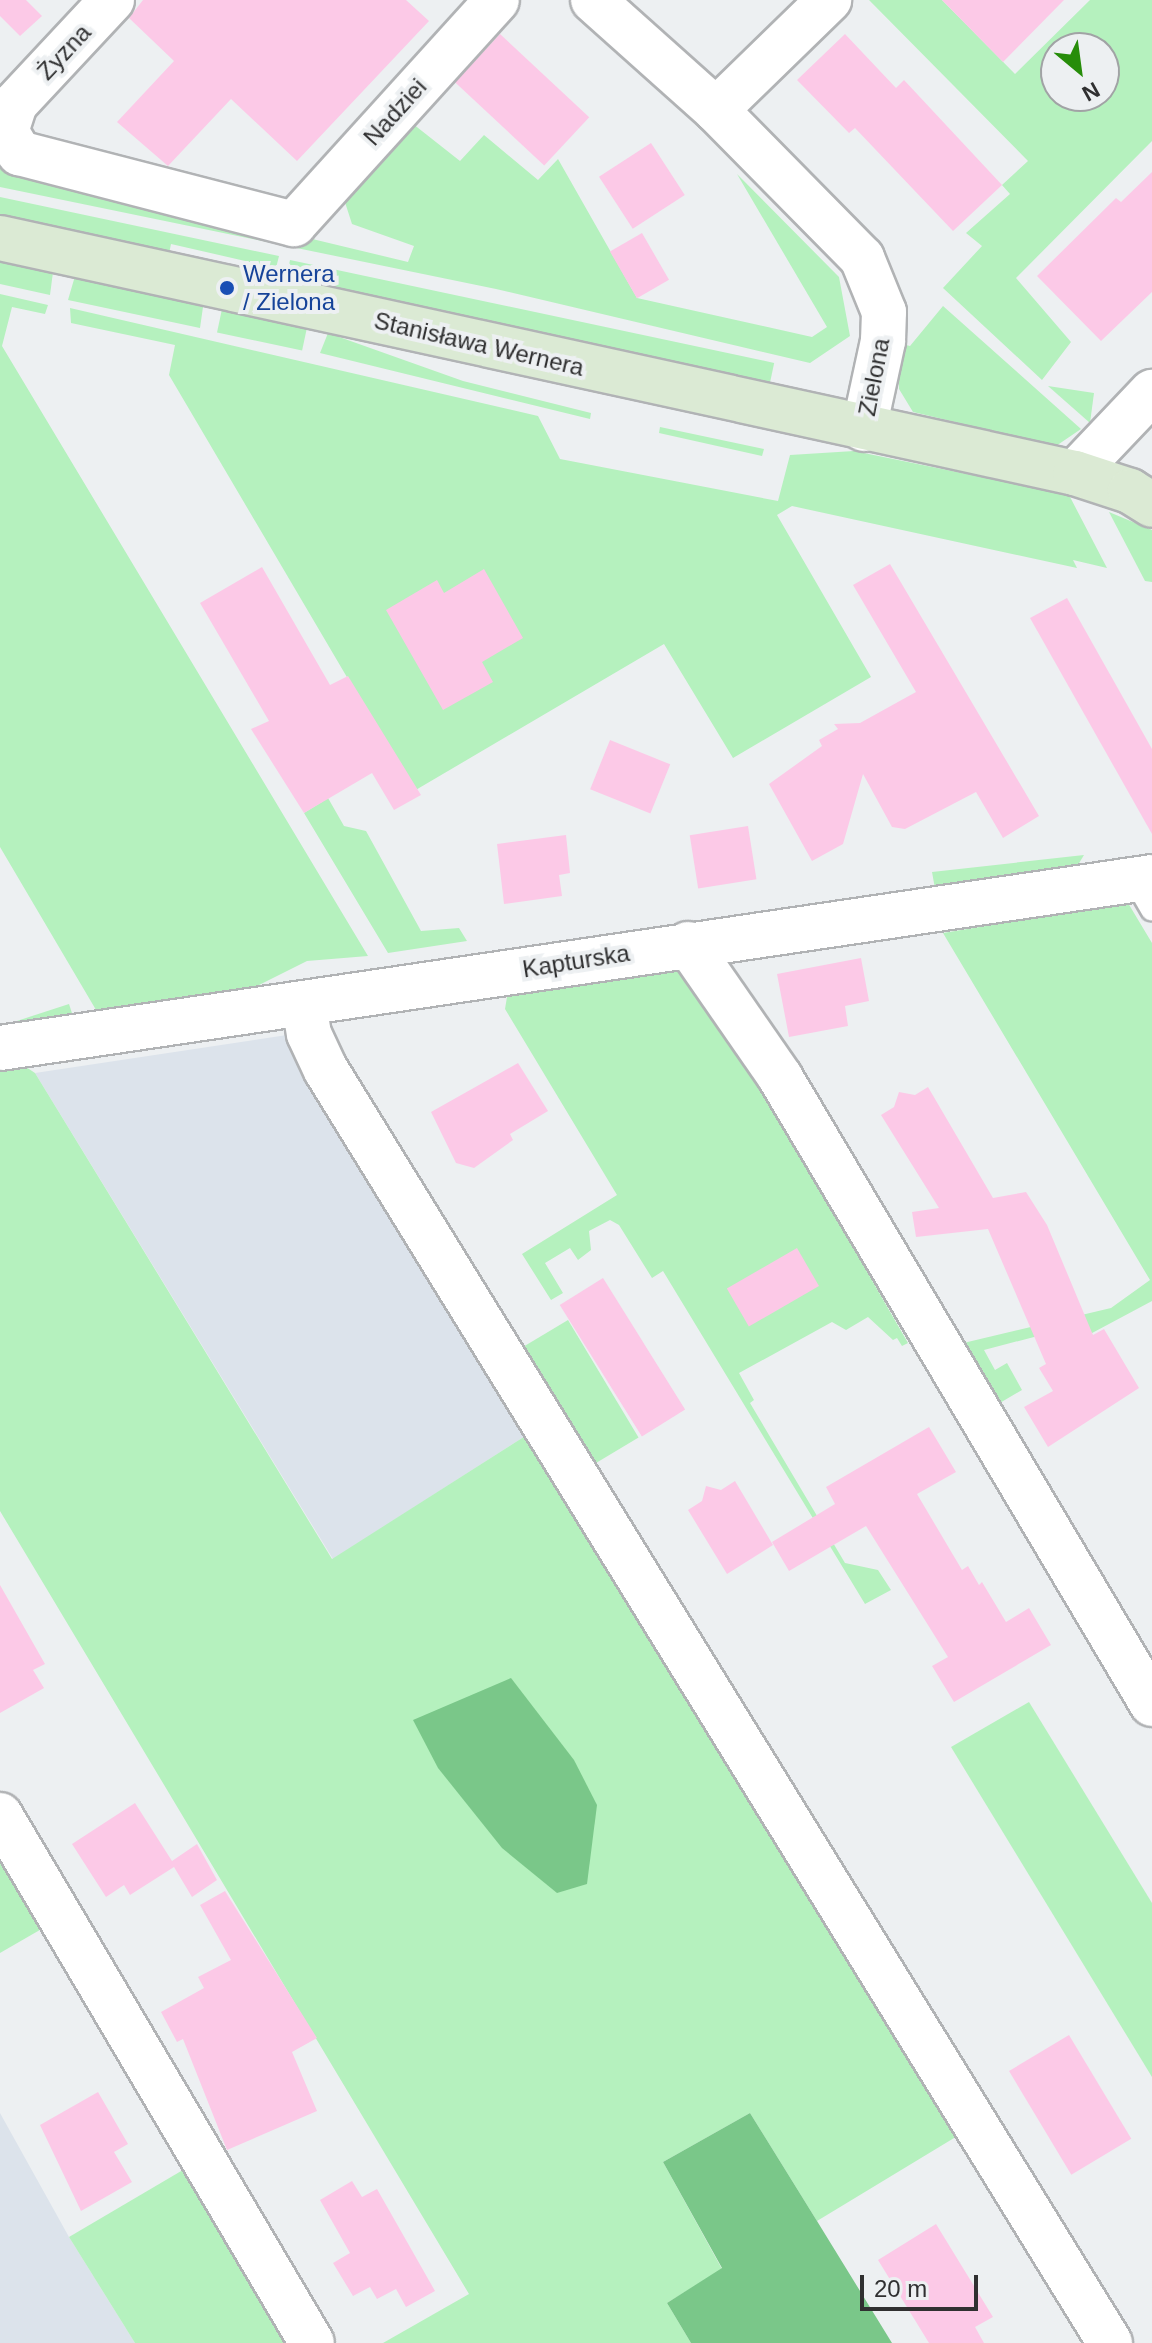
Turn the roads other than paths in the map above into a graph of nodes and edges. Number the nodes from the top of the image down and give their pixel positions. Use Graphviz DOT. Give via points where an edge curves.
graph roads {
  1 [pos="112,0"];
  2 [pos="497,0"];
  3 [pos="593,0"];
  4 [pos="829,0"];
  5 [pos="716,110"];
  6 [pos="294,224"];
  7 [pos="0,238"];
  8 [pos="1152,392"];
  9 [pos="864,429"];
  10 [pos="1075,473"];
  11 [pos="1152,505"];
  12 [pos="1146,889"];
  13 [pos="688,944"];
  14 [pos="304,1003"];
  15 [pos="0,1048"];
  16 [pos="1152,1704"];
  17 [pos="0,1815"];
  18 [pos="312,2343"];
  19 [pos="1110,2343"];
  1 -- 6 [label="street, Żyzna" via="15,104 6,131 19,153"];
  2 -- 6 [label="street, Nadziei"];
  3 -- 5 [label="street, Zielona"];
  4 -- 5 [label="street"];
  5 -- 9 [label="street, Zielona" via="843,234 873,277 884,312 883,341"];
  7 -- 9 [label="street, Stanisława Wernera"];
  8 -- 10 [label="street"];
  9 -- 10 [label="street, Zielona"];
  10 -- 11 [label="street, Zielona" via="1130,491"];
  12 -- 13 [label="street, Kapturska"];
  13 -- 14 [label="street, Kapturska"];
  13 -- 16 [label="street" via="780,1077"];
  14 -- 15 [label="street, Kapturska"];
  14 -- 19 [label="street" via="309,1034 326,1070"];
  17 -- 18 [label="street"];
}
